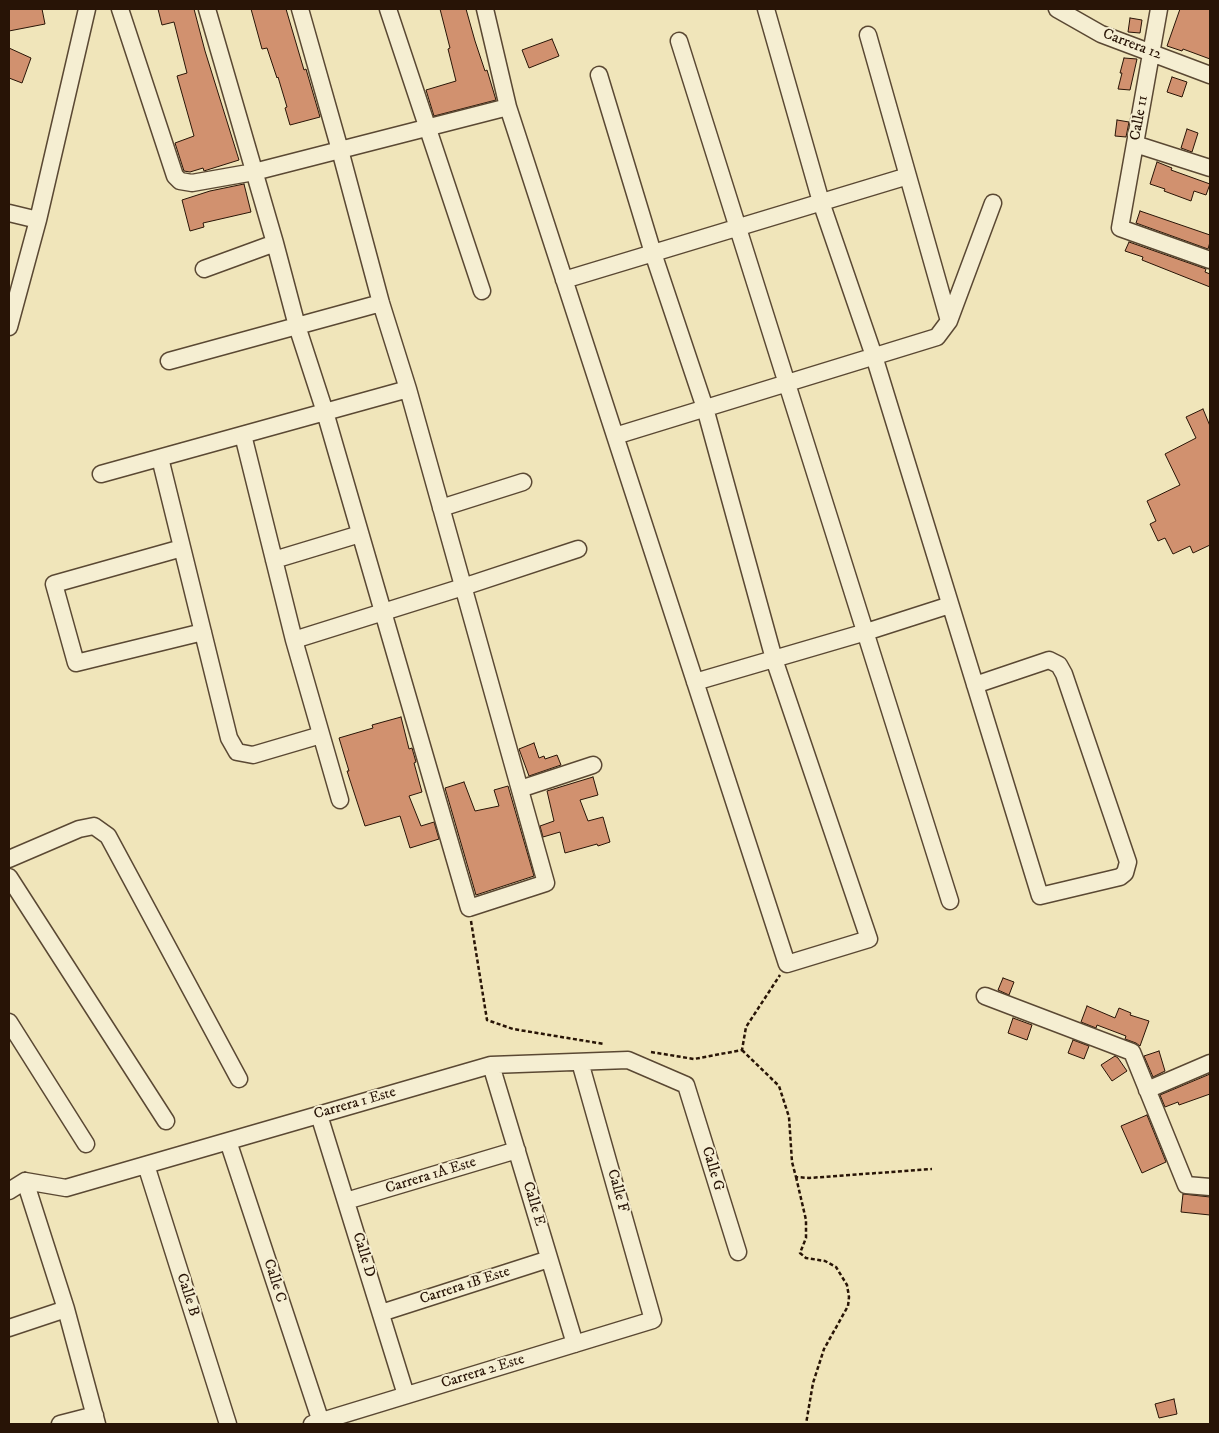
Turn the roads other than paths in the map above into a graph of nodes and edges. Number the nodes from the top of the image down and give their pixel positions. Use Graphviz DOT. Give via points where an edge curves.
graph roads {
  1 [pos="87,9"];
  2 [pos="120,9"];
  3 [pos="207,9"];
  4 [pos="300,9"];
  5 [pos="388,9"];
  6 [pos="485,9"];
  7 [pos="766,9"];
  8 [pos="1057,9"];
  9 [pos="1159,9"];
  10 [pos="868,35"];
  11 [pos="679,41"];
  12 [pos="1151,53"];
  13 [pos="599,75"];
  14 [pos="1210,75"];
  15 [pos="508,107"];
  16 [pos="428,127"];
  17 [pos="1135,144"];
  18 [pos="340,150"];
  19 [pos="1210,168"];
  20 [pos="254,172"];
  21 [pos="908,176"];
  22 [pos="821,202"];
  23 [pos="993,203"];
  24 [pos="9,214"];
  25 [pos="38,220"];
  26 [pos="737,228"];
  27 [pos="276,243"];
  28 [pos="653,253"];
  29 [pos="1210,260"];
  30 [pos="204,269"];
  31 [pos="564,280"];
  32 [pos="482,291"];
  33 [pos="381,304"];
  34 [pos="949,321"];
  35 [pos="297,326"];
  36 [pos="9,327"];
  37 [pos="874,356"];
  38 [pos="169,361"];
  39 [pos="787,383"];
  40 [pos="408,389"];
  41 [pos="705,408"];
  42 [pos="325,412"];
  43 [pos="242,435"];
  44 [pos="615,436"];
  45 [pos="160,458"];
  46 [pos="100,474"];
  47 [pos="523,482"];
  48 [pos="441,508"];
  49 [pos="360,534"];
  50 [pos="182,548"];
  51 [pos="578,548"];
  52 [pos="274,560"];
  53 [pos="463,587"];
  54 [pos="950,605"];
  55 [pos="383,612"];
  56 [pos="203,632"];
  57 [pos="866,632"];
  58 [pos="294,640"];
  59 [pos="774,659"];
  60 [pos="695,682"];
  61 [pos="975,685"];
  62 [pos="321,734"];
  63 [pos="593,765"];
  64 [pos="520,789"];
  65 [pos="340,800"];
  66 [pos="9,859"];
  67 [pos="9,877"];
  68 [pos="950,901"];
  69 [pos="985,996"];
  70 [pos="9,1022"];
  71 [pos="580,1062"];
  72 [pos="1210,1063"];
  73 [pos="491,1065"];
  74 [pos="239,1079"];
  75 [pos="686,1085"];
  76 [pos="1148,1090"];
  77 [pos="319,1115"];
  78 [pos="166,1121"];
  79 [pos="228,1141"];
  80 [pos="86,1144"];
  81 [pos="517,1150"];
  82 [pos="146,1165"];
  83 [pos="25,1181"];
  84 [pos="1210,1187"];
  85 [pos="9,1191"];
  86 [pos="346,1201"];
  87 [pos="738,1252"];
  88 [pos="549,1258"];
  89 [pos="66,1309"];
  90 [pos="381,1313"];
  91 [pos="653,1320"];
  92 [pos="9,1328"];
  93 [pos="575,1344"];
  94 [pos="406,1395"];
  95 [pos="96,1420"];
  96 [pos="316,1423"];
  97 [pos="60,1424"];
  98 [pos="228,1424"];
  1 -- 25 [label="street"];
  2 -- 20 [label="street" via="175,176 180,181 192,183"];
  3 -- 20 [label="street"];
  4 -- 18 [label="street"];
  5 -- 16 [label="street"];
  6 -- 15 [label="street"];
  7 -- 22 [label="street"];
  8 -- 12 [label="street, Carrera 12" via="1101,34"];
  9 -- 12 [label="street, Calle 11"];
  10 -- 21 [label="street"];
  11 -- 26 [label="street"];
  12 -- 14 [label="street, Carrera 12"];
  12 -- 17 [label="street, Calle 11"];
  13 -- 28 [label="street"];
  15 -- 16 [label="street"];
  15 -- 31 [label="street"];
  16 -- 18 [label="street"];
  16 -- 32 [label="street"];
  17 -- 19 [label="street"];
  17 -- 29 [label="street, Calle 11" via="1120,228"];
  18 -- 20 [label="street"];
  18 -- 33 [label="street"];
  20 -- 27 [label="street"];
  21 -- 22 [label="street"];
  21 -- 34 [label="street"];
  22 -- 26 [label="street"];
  22 -- 37 [label="street"];
  23 -- 34 [label="street"];
  24 -- 25 [label="street"];
  25 -- 36 [label="street"];
  26 -- 28 [label="street"];
  26 -- 39 [label="street"];
  27 -- 30 [label="street"];
  27 -- 35 [label="street"];
  28 -- 31 [label="street"];
  28 -- 41 [label="street"];
  31 -- 44 [label="street"];
  33 -- 35 [label="street"];
  33 -- 40 [label="street"];
  34 -- 37 [label="street" via="937,337"];
  35 -- 38 [label="street"];
  35 -- 42 [label="street"];
  37 -- 39 [label="street"];
  37 -- 54 [label="street"];
  39 -- 41 [label="street"];
  39 -- 57 [label="street"];
  40 -- 42 [label="street"];
  40 -- 48 [label="street"];
  41 -- 44 [label="street"];
  41 -- 59 [label="street"];
  42 -- 43 [label="street"];
  42 -- 49 [label="street"];
  43 -- 45 [label="street"];
  43 -- 52 [label="street"];
  44 -- 60 [label="street"];
  45 -- 46 [label="street"];
  45 -- 50 [label="street"];
  47 -- 48 [label="street"];
  48 -- 53 [label="street"];
  49 -- 52 [label="street"];
  49 -- 55 [label="street"];
  50 -- 56 [label="street"];
  50 -- 56 [label="street" via="54,584 76,663"];
  51 -- 53 [label="street"];
  52 -- 58 [label="street"];
  53 -- 55 [label="street"];
  53 -- 64 [label="street"];
  54 -- 57 [label="street"];
  54 -- 61 [label="street"];
  55 -- 58 [label="street"];
  55 -- 64 [label="street" via="469,908 546,883"];
  56 -- 62 [label="street" via="230,738 237,752 253,755"];
  57 -- 59 [label="street"];
  57 -- 68 [label="street"];
  58 -- 62 [label="street"];
  59 -- 60 [label="street"];
  59 -- 60 [label="street" via="869,939 787,964"];
  61 -- 61 [label="street" via="1049,660 1059,665 1128,862 1125,873 1120,877 1040,896"];
  62 -- 65 [label="street"];
  63 -- 64 [label="street"];
  66 -- 74 [label="street" via="79,829 94,826 108,836"];
  67 -- 78 [label="street"];
  69 -- 76 [label="street" via="1132,1052"];
  70 -- 80 [label="street"];
  71 -- 73 [label="street, Carrera 1 Este"];
  71 -- 75 [label="street, Carrera 1 Este" via="628,1060"];
  71 -- 91 [label="street, Calle F"];
  72 -- 76 [label="street"];
  73 -- 77 [label="street, Carrera 1 Este"];
  73 -- 81 [label="street, Calle E"];
  75 -- 87 [label="street, Calle G"];
  76 -- 84 [label="street" via="1186,1186"];
  77 -- 79 [label="street, Carrera 1 Este"];
  77 -- 86 [label="street, Calle D"];
  79 -- 82 [label="street, Carrera 1 Este"];
  79 -- 96 [label="street, Calle C"];
  81 -- 86 [label="street, Carrera 1A Este"];
  81 -- 88 [label="street, Calle E"];
  82 -- 83 [label="street, Carrera 1 Este" via="66,1188"];
  82 -- 98 [label="street, Calle B"];
  83 -- 85 [label="street"];
  83 -- 89 [label="street"];
  86 -- 90 [label="street, Calle D"];
  88 -- 90 [label="street, Carrera 1B Este"];
  88 -- 93 [label="street, Calle E"];
  89 -- 92 [label="street"];
  89 -- 95 [label="street"];
  90 -- 94 [label="street, Calle D"];
  91 -- 93 [label="street, Carrera 2 Este"];
  93 -- 94 [label="street, Carrera 2 Este"];
  94 -- 96 [label="street, Carrera 2 Este"];
  95 -- 97 [label="street"];
}
